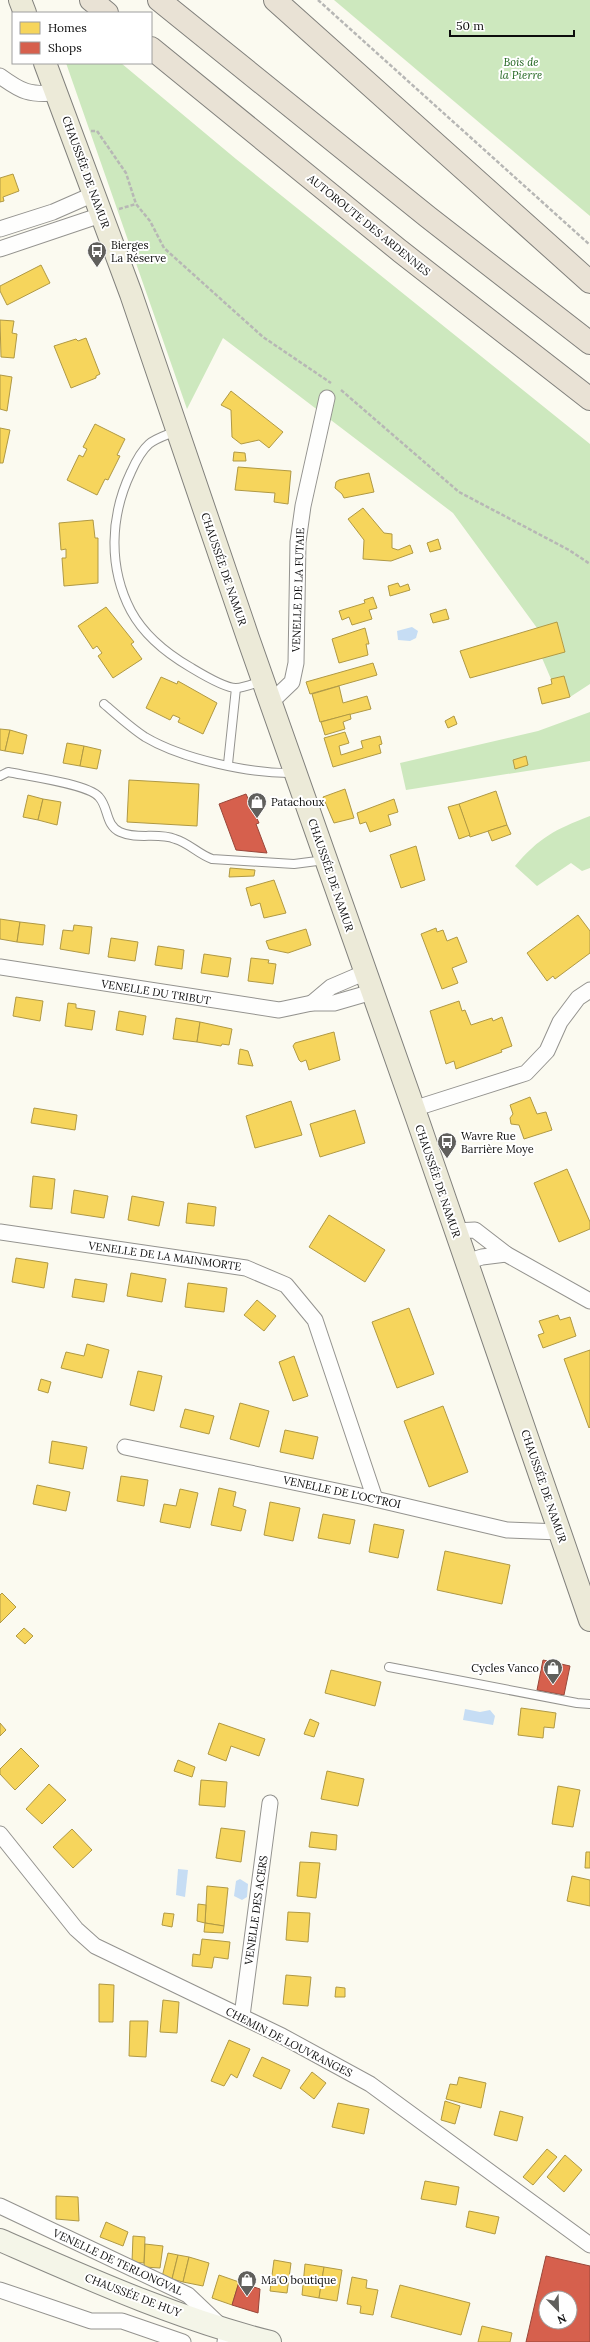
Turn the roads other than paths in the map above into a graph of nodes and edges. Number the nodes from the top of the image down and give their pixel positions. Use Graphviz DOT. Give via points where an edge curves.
graph roads {
  1 [pos="20,0"];
  2 [pos="91,0"];
  3 [pos="159,0"];
  4 [pos="275,0"];
  5 [pos="25,12"];
  6 [pos="107,12"];
  7 [pos="152,49"];
  8 [pos="0,76"];
  9 [pos="50,78"];
  10 [pos="94,194"];
  11 [pos="101,215"];
  12 [pos="0,229"];
  13 [pos="0,249"];
  14 [pos="590,282"];
  15 [pos="590,343"];
  16 [pos="327,398"];
  17 [pos="590,399"];
  18 [pos="176,431"];
  19 [pos="262,681"];
  20 [pos="236,688"];
  21 [pos="270,703"];
  22 [pos="104,704"];
  23 [pos="228,764"];
  24 [pos="296,773"];
  25 [pos="0,776"];
  26 [pos="325,860"];
  27 [pos="0,967"];
  28 [pos="369,982"];
  29 [pos="590,990"];
  30 [pos="312,1003"];
  31 [pos="414,1109"];
  32 [pos="455,1231"];
  33 [pos="0,1232"];
  34 [pos="506,1254"];
  35 [pos="466,1262"];
  36 [pos="590,1301"];
  37 [pos="125,1447"];
  38 [pos="375,1499"];
  39 [pos="560,1532"];
  40 [pos="590,1620"];
  41 [pos="389,1667"];
  42 [pos="590,1704"];
  43 [pos="270,1804"];
  44 [pos="0,1834"];
  45 [pos="242,2016"];
  46 [pos="0,2206"];
  47 [pos="0,2240"];
  48 [pos="590,2245"];
  49 [pos="0,2290"];
  50 [pos="226,2337"];
  51 [pos="183,2342"];
  52 [pos="270,2342"];
  1 -- 5 [label="main road"];
  2 -- 6 [label="highway"];
  3 -- 15 [label="highway" via="428,217"];
  4 -- 14 [label="highway"];
  7 -- 17 [label="highway, AUTOROUTE DES ARDENNES" via="400,251"];
  8 -- 9 [label="street" via="26,93 36,95"];
  9 -- 10 [label="main road, CHAUSSÉE DE NAMUR"];
  10 -- 11 [label="main road, CHAUSSÉE DE NAMUR"];
  10 -- 12 [label="street" via="53,212"];
  11 -- 13 [label="street"];
  11 -- 18 [label="main road, CHAUSSÉE DE NAMUR" via="131,294"];
  16 -- 21 [label="street, VENELLE DE LA FUTAIE" via="302,506 298,542 296,663 292,682"];
  18 -- 19 [label="main road, CHAUSSÉE DE NAMUR"];
  18 -- 20 [label="lane" via="148,444 125,483 116,510 114,529 117,574 132,612 154,641 177,660 207,677"];
  19 -- 20 [label="lane"];
  19 -- 21 [label="main road, CHAUSSÉE DE NAMUR"];
  20 -- 23 [label="lane"];
  21 -- 24 [label="main road, CHAUSSÉE DE NAMUR"];
  22 -- 23 [label="lane" via="145,737 181,753"];
  23 -- 24 [label="lane" via="278,773"];
  24 -- 26 [label="main road, CHAUSSÉE DE NAMUR"];
  25 -- 26 [label="lane" via="8,772 89,789 102,802 114,828 130,835 174,838 200,855 212,859 294,864"];
  26 -- 28 [label="main road, CHAUSSÉE DE NAMUR"];
  27 -- 30 [label="street, VENELLE DU TRIBUT" via="279,1010"];
  28 -- 30 [label="street, VENELLE DU TRIBUT" via="334,1002"];
  28 -- 30 [label="street, VENELLE DU TRIBUT" via="331,988"];
  28 -- 31 [label="main road, CHAUSSÉE DE NAMUR"];
  29 -- 31 [label="street" via="578,998 560,1022 547,1051 526,1073"];
  31 -- 32 [label="main road, CHAUSSÉE DE NAMUR"];
  32 -- 34 [label="street" via="475,1230"];
  32 -- 35 [label="main road, CHAUSSÉE DE NAMUR"];
  33 -- 38 [label="street, VENELLE DE LA MAINMORTE" via="246,1268 286,1285 315,1320"];
  34 -- 35 [label="street"];
  34 -- 36 [label="street"];
  35 -- 39 [label="main road, CHAUSSÉE DE NAMUR"];
  37 -- 38 [label="street, VENELLE DE L'OCTROI"];
  38 -- 39 [label="street, VENELLE DE L'OCTROI" via="507,1530"];
  39 -- 40 [label="main road, CHAUSSÉE DE NAMUR"];
  41 -- 42 [label="lane" via="577,1704"];
  43 -- 45 [label="street, VENELLE DES ACERS"];
  44 -- 45 [label="street, CHEMIN DE LOUVRANGES" via="76,1929 95,1946"];
  45 -- 48 [label="street, CHEMIN DE LOUVRANGES" via="370,2084"];
  46 -- 50 [label="street, VENELLE DE TERLONGVAL" via="188,2295"];
  47 -- 50 [label="main road, CHAUSSÉE DE HUY"];
  49 -- 51 [label="street" via="91,2321 122,2321"];
  50 -- 52 [label="main road, CHAUSSÉE DE HUY"];
}
